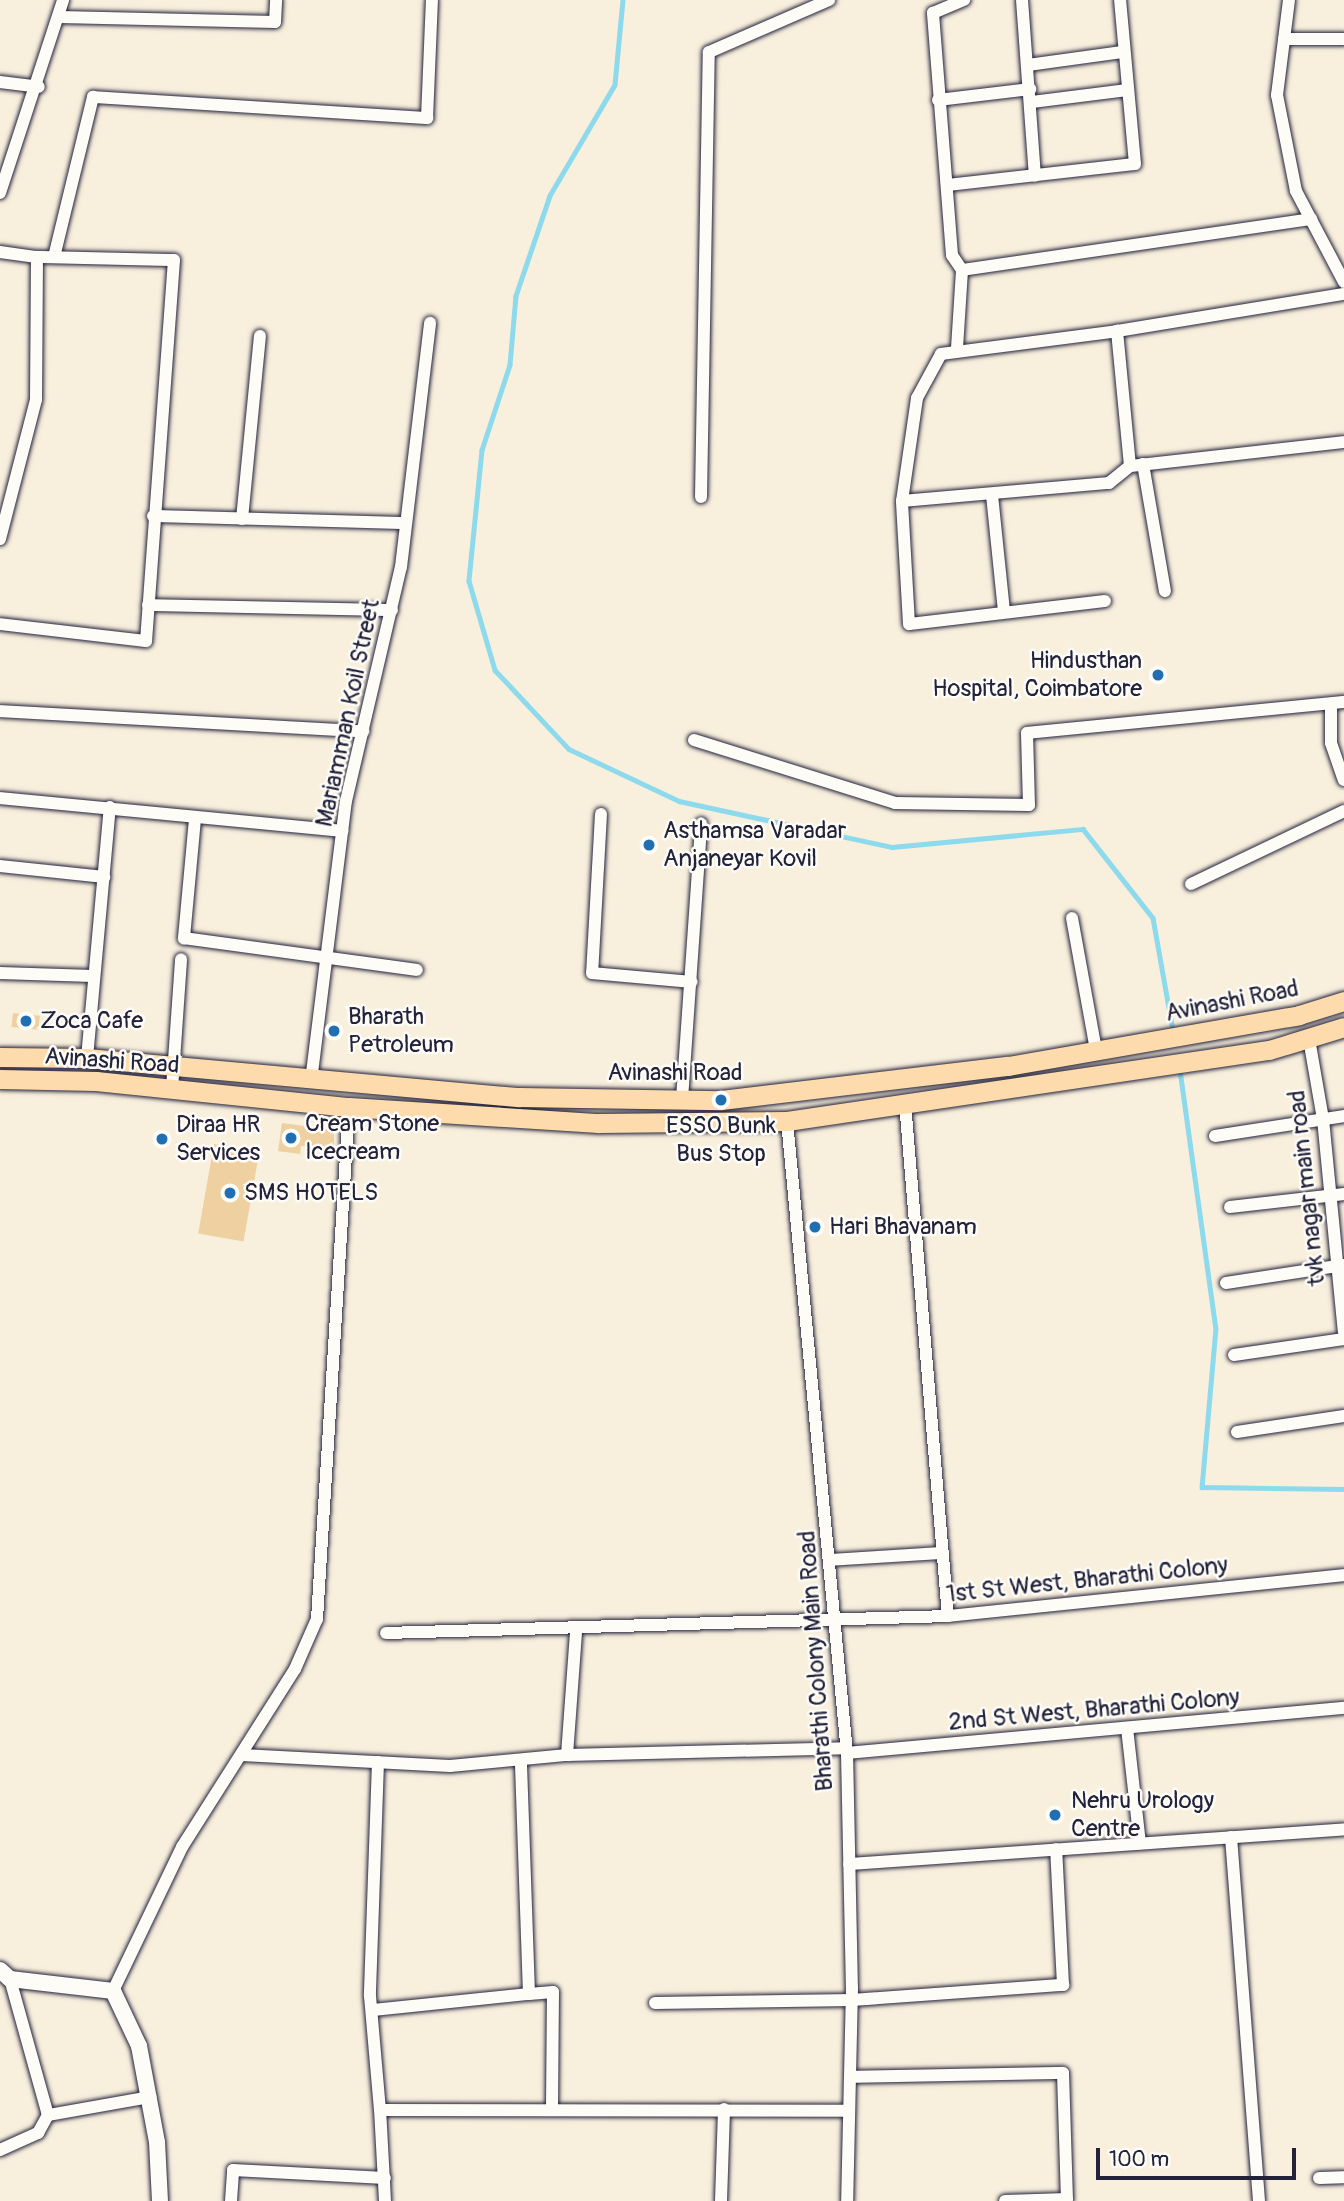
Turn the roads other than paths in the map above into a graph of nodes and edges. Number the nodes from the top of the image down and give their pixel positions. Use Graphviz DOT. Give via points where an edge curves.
graph roads {
  1 [pos="60,0"];
  2 [pos="276,0"];
  3 [pos="432,0"];
  4 [pos="829,0"];
  5 [pos="964,0"];
  6 [pos="1022,0"];
  7 [pos="1120,0"];
  8 [pos="1289,0"];
  9 [pos="60,17"];
  10 [pos="1284,39"];
  11 [pos="1344,39"];
  12 [pos="1122,51"];
  13 [pos="1028,65"];
  14 [pos="0,82"];
  15 [pos="39,87"];
  16 [pos="1127,90"];
  17 [pos="1031,95"];
  18 [pos="938,100"];
  19 [pos="1035,176"];
  20 [pos="947,185"];
  21 [pos="0,193"];
  22 [pos="1311,219"];
  23 [pos="0,252"];
  24 [pos="46,257"];
  25 [pos="962,270"];
  26 [pos="1344,282"];
  27 [pos="1344,295"];
  28 [pos="429,324"];
  29 [pos="1117,331"];
  30 [pos="260,336"];
  31 [pos="957,348"];
  32 [pos="1344,442"];
  33 [pos="1137,465"];
  34 [pos="992,495"];
  35 [pos="701,497"];
  36 [pos="902,501"];
  37 [pos="153,516"];
  38 [pos="242,519"];
  39 [pos="404,523"];
  40 [pos="0,539"];
  41 [pos="1165,591"];
  42 [pos="1105,601"];
  43 [pos="148,605"];
  44 [pos="392,610"];
  45 [pos="1004,611"];
  46 [pos="0,624"];
  47 [pos="1337,703"];
  48 [pos="0,711"];
  49 [pos="363,731"];
  50 [pos="694,740"];
  51 [pos="1344,780"];
  52 [pos="0,798"];
  53 [pos="110,807"];
  54 [pos="1344,811"];
  55 [pos="601,814"];
  56 [pos="195,818"];
  57 [pos="701,824"];
  58 [pos="342,831"];
  59 [pos="0,866"];
  60 [pos="104,877"];
  61 [pos="1191,884"];
  62 [pos="1072,918"];
  63 [pos="327,957"];
  64 [pos="181,959"];
  65 [pos="417,970"];
  66 [pos="0,973"];
  67 [pos="93,976"];
  68 [pos="692,982"];
  69 [pos="1344,1001"];
  70 [pos="1344,1027"];
  71 [pos="1309,1039"];
  72 [pos="1096,1050"];
  73 [pos="0,1057"];
  74 [pos="87,1058"];
  75 [pos="120,1061"];
  76 [pos="171,1066"];
  77 [pos="0,1079"];
  78 [pos="311,1081"];
  79 [pos="120,1083"];
  80 [pos="172,1089"];
  81 [pos="682,1099"];
  82 [pos="905,1103"];
  83 [pos="349,1107"];
  84 [pos="1344,1116"];
  85 [pos="1323,1119"];
  86 [pos="788,1121"];
  87 [pos="1215,1136"];
  88 [pos="1344,1194"];
  89 [pos="1327,1197"];
  90 [pos="1230,1207"];
  91 [pos="1340,1266"];
  92 [pos="1226,1283"];
  93 [pos="1344,1332"];
  94 [pos="1344,1339"];
  95 [pos="1234,1355"];
  96 [pos="1344,1416"];
  97 [pos="1237,1432"];
  98 [pos="939,1553"];
  99 [pos="829,1560"];
  100 [pos="1344,1575"];
  101 [pos="948,1616"];
  102 [pos="833,1619"];
  103 [pos="576,1631"];
  104 [pos="386,1633"];
  105 [pos="1344,1708"];
  106 [pos="1127,1728"];
  107 [pos="847,1750"];
  108 [pos="242,1755"];
  109 [pos="567,1755"];
  110 [pos="378,1762"];
  111 [pos="522,1762"];
  112 [pos="1344,1829"];
  113 [pos="1231,1837"];
  114 [pos="1140,1843"];
  115 [pos="1056,1849"];
  116 [pos="849,1864"];
  117 [pos="5,1974"];
  118 [pos="113,1991"];
  119 [pos="529,1994"];
  120 [pos="852,2000"];
  121 [pos="655,2003"];
  122 [pos="373,2010"];
  123 [pos="850,2077"];
  124 [pos="150,2097"];
  125 [pos="552,2109"];
  126 [pos="724,2109"];
  127 [pos="380,2110"];
  128 [pos="849,2111"];
  129 [pos="48,2115"];
  130 [pos="0,2150"];
  131 [pos="1344,2177"];
  132 [pos="385,2178"];
  133 [pos="1319,2178"];
  134 [pos="160,2201"];
  135 [pos="231,2201"];
  136 [pos="385,2201"];
  137 [pos="721,2201"];
  138 [pos="847,2201"];
  139 [pos="1005,2201"];
  140 [pos="1259,2201"];
  1 -- 9 [label="street"];
  2 -- 9 [label="street" via="275,22"];
  3 -- 24 [label="street" via="427,118 93,97"];
  4 -- 35 [label="street" via="709,52"];
  5 -- 18 [label="street" via="933,13"];
  6 -- 13 [label="street"];
  7 -- 12 [label="street"];
  8 -- 10 [label="street"];
  9 -- 15 [label="street"];
  10 -- 11 [label="street"];
  10 -- 22 [label="street" via="1278,94 1296,191"];
  12 -- 13 [label="street"];
  12 -- 16 [label="street"];
  13 -- 17 [label="street"];
  14 -- 15 [label="street"];
  15 -- 21 [label="street"];
  16 -- 17 [label="street"];
  16 -- 19 [label="street" via="1135,164"];
  17 -- 18 [label="street"];
  17 -- 19 [label="street"];
  18 -- 20 [label="street"];
  19 -- 20 [label="street"];
  20 -- 25 [label="street" via="952,255"];
  22 -- 25 [label="street"];
  22 -- 26 [label="street"];
  23 -- 24 [label="street"];
  24 -- 37 [label="street" via="174,260"];
  24 -- 40 [label="street" via="36,400"];
  25 -- 31 [label="street"];
  27 -- 29 [label="street"];
  28 -- 39 [label="street, Mariamman Koil Street"];
  29 -- 31 [label="street"];
  29 -- 33 [label="street"];
  30 -- 38 [label="street"];
  31 -- 36 [label="street" via="941,354 917,398"];
  32 -- 33 [label="street"];
  33 -- 34 [label="street" via="1109,483"];
  33 -- 41 [label="street"];
  34 -- 36 [label="street"];
  34 -- 45 [label="street"];
  36 -- 45 [label="street" via="909,624"];
  37 -- 38 [label="street"];
  37 -- 43 [label="street"];
  38 -- 39 [label="street"];
  39 -- 44 [label="street, Mariamman Koil Street"];
  42 -- 45 [label="street"];
  43 -- 44 [label="street"];
  43 -- 46 [label="street" via="146,641"];
  44 -- 49 [label="street, Mariamman Koil Street"];
  47 -- 50 [label="street" via="1027,733 1029,804 895,803"];
  47 -- 51 [label="street" via="1331,743"];
  48 -- 49 [label="street"];
  49 -- 58 [label="street, Mariamman Koil Street"];
  52 -- 53 [label="street"];
  53 -- 56 [label="street"];
  53 -- 60 [label="street"];
  54 -- 61 [label="street"];
  55 -- 68 [label="street" via="592,973"];
  56 -- 58 [label="street"];
  56 -- 63 [label="street" via="184,938"];
  57 -- 68 [label="street"];
  58 -- 63 [label="street, Mariamman Koil Street"];
  59 -- 60 [label="street"];
  60 -- 67 [label="street"];
  62 -- 72 [label="street"];
  63 -- 65 [label="street"];
  63 -- 78 [label="street, Mariamman Koil Street"];
  64 -- 76 [label="street"];
  66 -- 67 [label="street"];
  67 -- 74 [label="street"];
  68 -- 81 [label="street"];
  69 -- 72 [label="main road, Avinashi Road"];
  70 -- 71 [label="main road, Avinashi Road"];
  71 -- 82 [label="main road, Avinashi Road"];
  71 -- 85 [label="street, tvk nagar main road"];
  72 -- 81 [label="main road, Avinashi Road" via="786,1095"];
  73 -- 74 [label="main road, Avinashi Road"];
  74 -- 75 [label="main road, Avinashi Road"];
  75 -- 76 [label="main road, Avinashi Road"];
  75 -- 79 [label="main road"];
  76 -- 78 [label="main road, Avinashi Road"];
  76 -- 80 [label="street"];
  77 -- 79 [label="main road, Avinashi Road"];
  78 -- 81 [label="main road, Avinashi Road" via="519,1097"];
  79 -- 80 [label="main road, Avinashi Road"];
  80 -- 83 [label="main road, Avinashi Road"];
  82 -- 86 [label="main road, Avinashi Road"];
  82 -- 98 [label="street"];
  83 -- 86 [label="main road, Avinashi Road" via="598,1123"];
  83 -- 108 [label="street" via="317,1619 295,1669"];
  84 -- 85 [label="street"];
  85 -- 87 [label="street"];
  85 -- 89 [label="street, tvk nagar main road"];
  86 -- 99 [label="street, Bharathi Colony Main Road"];
  88 -- 89 [label="street"];
  89 -- 90 [label="street"];
  89 -- 91 [label="street, tvk nagar main road"];
  91 -- 92 [label="street"];
  91 -- 93 [label="street, tvk nagar main road"];
  94 -- 95 [label="street"];
  96 -- 97 [label="street"];
  98 -- 99 [label="street"];
  98 -- 101 [label="street"];
  99 -- 102 [label="street, Bharathi Colony Main Road"];
  100 -- 101 [label="street, 1st St West, Bharathi Colony"];
  101 -- 102 [label="street, 1st St West, Bharathi Colony"];
  102 -- 103 [label="street, 1st St West, Bharathi Colony"];
  102 -- 107 [label="street, Bharathi Colony Main Road"];
  103 -- 104 [label="street, 1st St West, Bharathi Colony"];
  103 -- 109 [label="street"];
  105 -- 106 [label="street, 2nd St West, Bharathi Colony"];
  106 -- 107 [label="street, 2nd St West, Bharathi Colony"];
  106 -- 114 [label="street"];
  107 -- 109 [label="street, 2nd St West, Bharathi Colony"];
  107 -- 116 [label="street, Bharathi Colony Main Road"];
  108 -- 110 [label="street, 2nd St West, Bharathi Colony"];
  108 -- 118 [label="street" via="182,1847"];
  109 -- 111 [label="street, 2nd St West, Bharathi Colony"];
  110 -- 111 [label="street, 2nd St West, Bharathi Colony"];
  110 -- 122 [label="street"];
  111 -- 119 [label="street"];
  112 -- 113 [label="street"];
  113 -- 114 [label="street"];
  113 -- 140 [label="street"];
  114 -- 115 [label="street"];
  115 -- 116 [label="street"];
  115 -- 120 [label="street" via="1063,1985"];
  116 -- 120 [label="street, Bharathi Colony Main Road"];
  117 -- 118 [label="street"];
  117 -- 129 [label="street"];
  118 -- 124 [label="street" via="139,2046"];
  119 -- 122 [label="street"];
  119 -- 125 [label="street" via="553,1992"];
  120 -- 121 [label="street"];
  120 -- 123 [label="street, Bharathi Colony Main Road"];
  122 -- 127 [label="street"];
  123 -- 128 [label="street, Bharathi Colony Main Road"];
  123 -- 139 [label="street" via="1063,2073 1067,2199"];
  124 -- 129 [label="street"];
  124 -- 134 [label="street"];
  125 -- 126 [label="street"];
  125 -- 127 [label="street"];
  126 -- 128 [label="street"];
  126 -- 137 [label="street"];
  127 -- 132 [label="street"];
  128 -- 138 [label="street, Bharathi Colony Main Road"];
  129 -- 130 [label="street" via="38,2133"];
  131 -- 133 [label="street"];
  132 -- 135 [label="street" via="233,2170"];
  132 -- 136 [label="street"];
}
